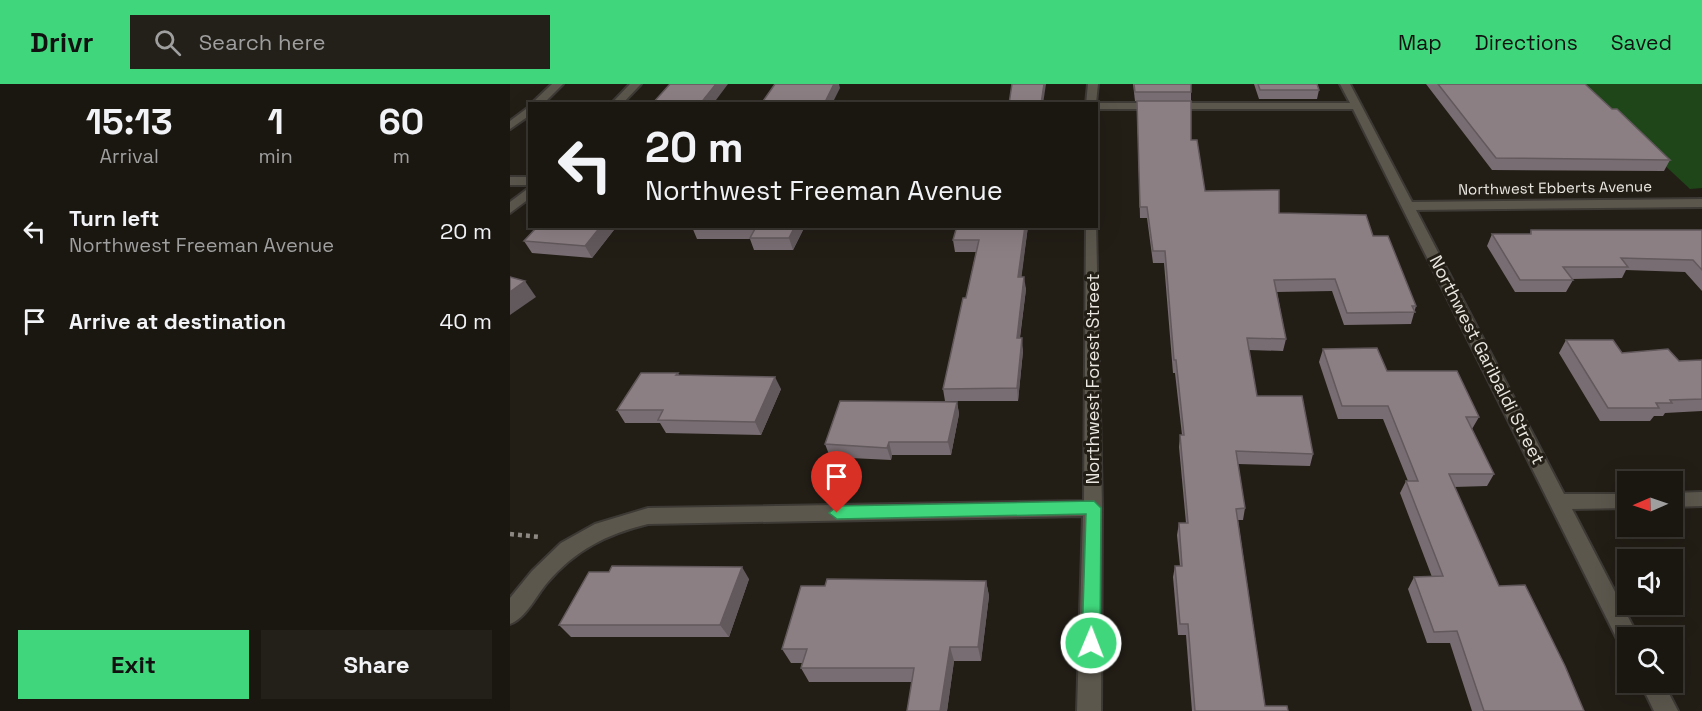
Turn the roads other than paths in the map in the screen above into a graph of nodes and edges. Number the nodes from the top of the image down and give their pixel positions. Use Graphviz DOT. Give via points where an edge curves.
graph roads {
  1 [pos="558,84"];
  2 [pos="636,84"];
  3 [pos="1093,84"];
  4 [pos="1345,84"];
  5 [pos="538,102"];
  6 [pos="618,102"];
  7 [pos="1091,102"];
  8 [pos="1098,106"];
  9 [pos="1357,106"];
  10 [pos="528,111"];
  11 [pos="510,126"];
  12 [pos="510,181"];
  13 [pos="528,181"];
  14 [pos="528,193"];
  15 [pos="1702,202"];
  16 [pos="1409,206"];
  17 [pos="510,209"];
  18 [pos="1092,228"];
  19 [pos="1683,500"];
  20 [pos="1702,500"];
  21 [pos="1617,501"];
  22 [pos="1559,502"];
  23 [pos="1094,508"];
  24 [pos="510,614"];
  25 [pos="1622,627"];
  26 [pos="1657,693"];
  27 [pos="1089,711"];
  28 [pos="1666,711"];
  1 -- 5 [label="street"];
  2 -- 6 [label="street"];
  3 -- 7 [label="street"];
  4 -- 9 [label="street, Northwest Garibaldi Street"];
  8 -- 9 [label="street"];
  9 -- 16 [label="street, Northwest Garibaldi Street"];
  10 -- 11 [label="street"];
  12 -- 13 [label="street"];
  14 -- 17 [label="street"];
  15 -- 16 [label="street, Northwest Ebberts Avenue"];
  16 -- 22 [label="street, Northwest Garibaldi Street"];
  18 -- 23 [label="street, Northwest Forest Street"];
  19 -- 20 [label="street"];
  21 -- 22 [label="street"];
  22 -- 25 [label="street, Northwest Garibaldi Street"];
  23 -- 24 [label="street" via="648,516 601,528 579,539 540,575"];
  23 -- 27 [label="street, Northwest Forest Street"];
  26 -- 28 [label="street"];
}
